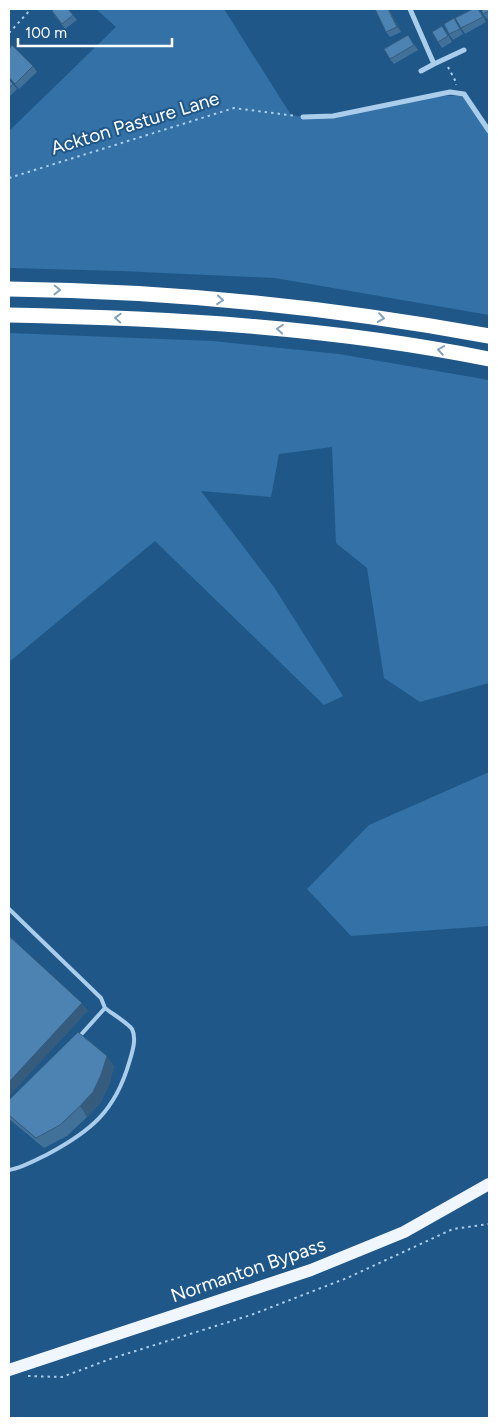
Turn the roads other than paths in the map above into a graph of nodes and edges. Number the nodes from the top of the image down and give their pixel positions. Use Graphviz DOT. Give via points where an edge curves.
graph roads {
  1 [pos="410,9"];
  2 [pos="464,50"];
  3 [pos="434,64"];
  4 [pos="421,71"];
  5 [pos="304,118"];
  6 [pos="489,131"];
  7 [pos="9,290"];
  8 [pos="9,315"];
  9 [pos="489,336"];
  10 [pos="489,359"];
  11 [pos="9,909"];
  12 [pos="105,1008"];
  13 [pos="72,1044"];
  14 [pos="9,1170"];
  15 [pos="489,1184"];
  16 [pos="9,1370"];
  1 -- 3 [label="street"];
  2 -- 3 [label="street"];
  3 -- 4 [label="street"];
  5 -- 6 [label="street" via="333,116 450,92 464,94"];
  7 -- 9 [label="highway, one-way" via="66,290 280,306"];
  10 -- 8 [label="highway, one-way" via="366,339 249,326"];
  11 -- 12 [label="lane" via="101,998"];
  12 -- 13 [label="lane"];
  12 -- 14 [label="lane" via="132,1028 134,1038 127,1072 115,1097 98,1120 73,1141"];
  15 -- 16 [label="main road, Normanton Bypass" via="404,1232 311,1270"];
}
